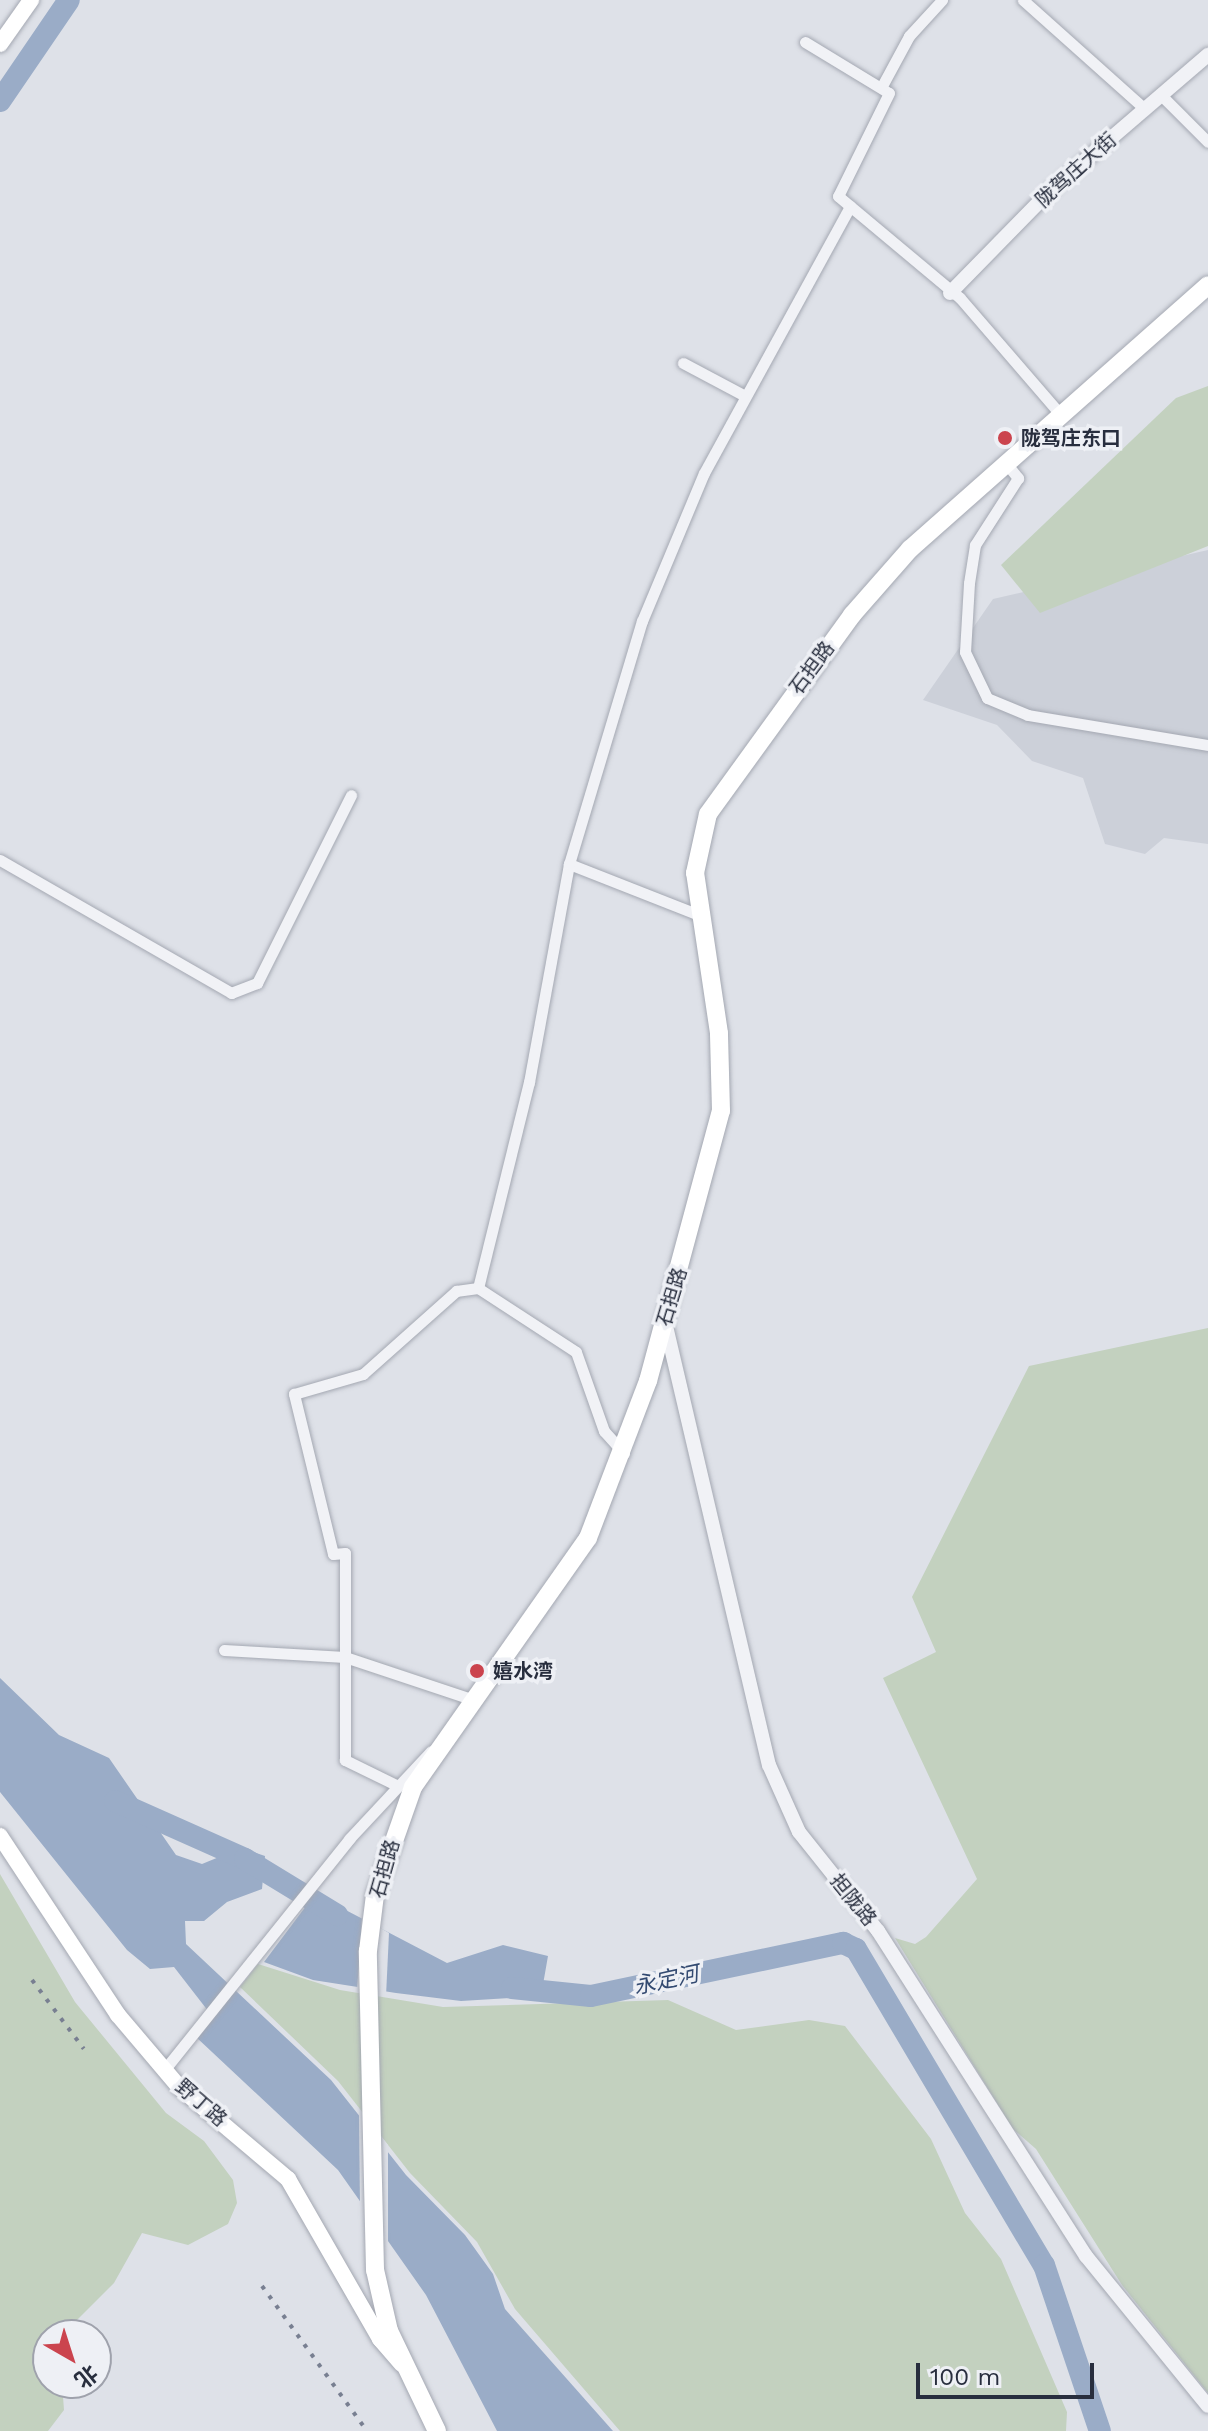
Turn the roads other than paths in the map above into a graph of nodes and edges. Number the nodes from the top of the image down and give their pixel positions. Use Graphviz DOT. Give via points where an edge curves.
graph roads {
  1 [pos="31,0"];
  2 [pos="942,0"];
  3 [pos="1023,0"];
  4 [pos="805,42"];
  5 [pos="0,44"];
  6 [pos="1208,55"];
  7 [pos="882,86"];
  8 [pos="1161,95"];
  9 [pos="1145,109"];
  10 [pos="1208,142"];
  11 [pos="850,206"];
  12 [pos="1208,285"];
  13 [pos="950,293"];
  14 [pos="683,363"];
  15 [pos="745,396"];
  16 [pos="1060,414"];
  17 [pos="1005,462"];
  18 [pos="1208,745"];
  19 [pos="351,795"];
  20 [pos="0,860"];
  21 [pos="569,864"];
  22 [pos="699,915"];
  23 [pos="478,1288"];
  24 [pos="664,1318"];
  25 [pos="624,1453"];
  26 [pos="224,1650"];
  27 [pos="345,1657"];
  28 [pos="474,1700"];
  29 [pos="443,1739"];
  30 [pos="396,1785"];
  31 [pos="0,1836"];
  32 [pos="165,2069"];
  33 [pos="403,2365"];
  34 [pos="1208,2406"];
  35 [pos="437,2431"];
  1 -- 5 [label="main road"];
  2 -- 7 [label="street" via="909,36"];
  3 -- 9 [label="street"];
  4 -- 7 [label="street"];
  6 -- 8 [label="street, 陇驾庄大街"];
  7 -- 11 [label="street" via="889,93 838,196"];
  8 -- 9 [label="street, 陇驾庄大街"];
  8 -- 10 [label="street"];
  9 -- 13 [label="street, 陇驾庄大街" via="1052,189"];
  11 -- 13 [label="street"];
  11 -- 15 [label="street"];
  12 -- 16 [label="main road, 石担路"];
  13 -- 16 [label="street"];
  14 -- 15 [label="street"];
  15 -- 21 [label="street" via="642,621"];
  16 -- 17 [label="main road, 石担路"];
  17 -- 18 [label="street" via="1018,478 975,545 968,597 965,652 987,698 1028,715"];
  17 -- 22 [label="main road, 石担路" via="883,578 722,789 700,840"];
  19 -- 20 [label="street" via="257,983 231,993"];
  21 -- 22 [label="street"];
  21 -- 23 [label="street" via="529,1082"];
  22 -- 24 [label="main road, 石担路" via="719,1033 721,1111"];
  23 -- 25 [label="street" via="576,1352 604,1431"];
  23 -- 27 [label="street" via="456,1291 363,1374 294,1394 333,1554 345,1553"];
  24 -- 25 [label="main road, 石担路"];
  24 -- 34 [label="street, 担陇路" via="769,1765 799,1832 878,1931 1086,2256"];
  25 -- 28 [label="main road, 石担路" via="563,1583"];
  26 -- 27 [label="street"];
  27 -- 28 [label="street"];
  27 -- 30 [label="street" via="345,1760"];
  28 -- 29 [label="main road, 石担路"];
  29 -- 30 [label="street"];
  29 -- 33 [label="main road, 石担路" via="401,1812 375,1895 368,1951 370,2204 389,2331"];
  30 -- 32 [label="street"];
  31 -- 32 [label="main road, 野丁路" via="118,2015"];
  32 -- 33 [label="main road, 野丁路" via="288,2179 380,2339"];
  33 -- 35 [label="main road, 石担路"];
}
